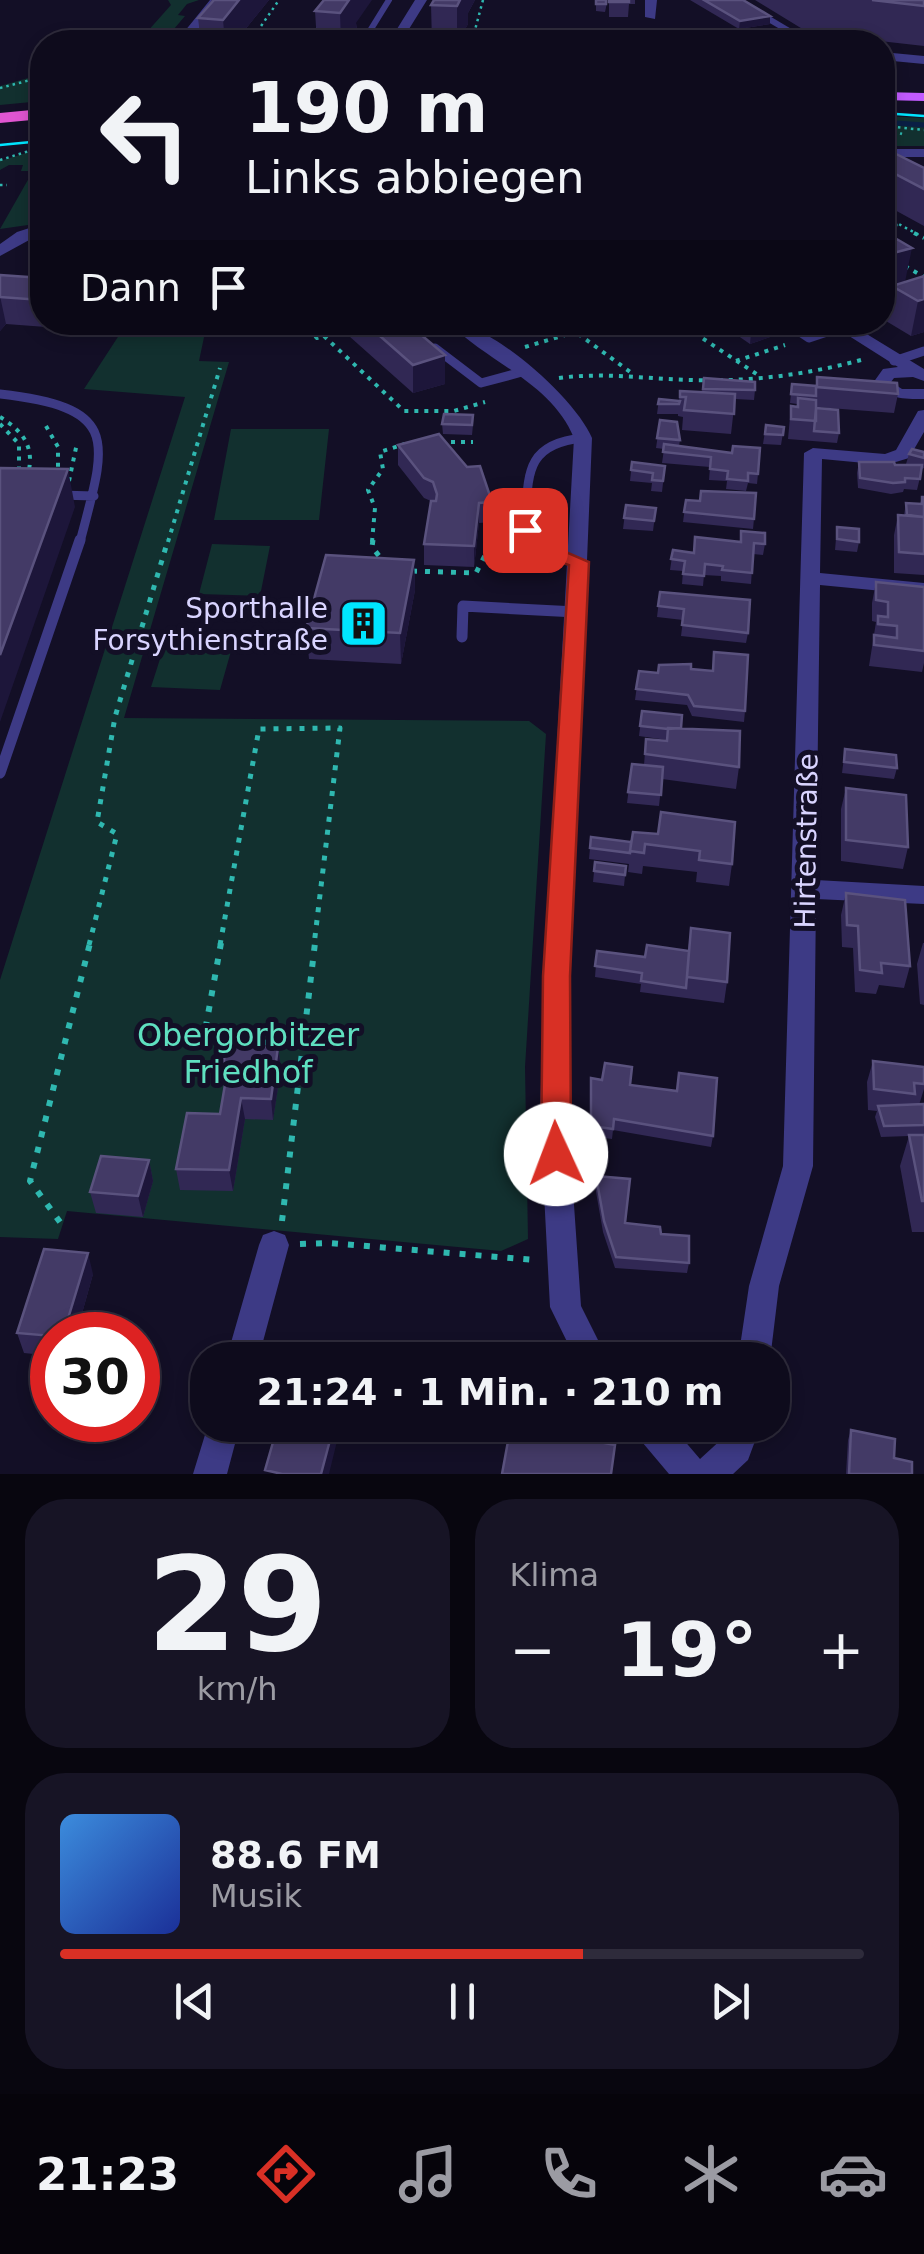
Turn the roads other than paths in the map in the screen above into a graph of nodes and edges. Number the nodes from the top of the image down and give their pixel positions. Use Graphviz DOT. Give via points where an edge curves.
graph roads {
  1 [pos="216,0"];
  2 [pos="390,0"];
  3 [pos="420,0"];
  4 [pos="651,0"];
  5 [pos="737,0"];
  6 [pos="651,18"];
  7 [pos="192,30"];
  8 [pos="371,30"];
  9 [pos="403,30"];
  10 [pos="787,30"];
  11 [pos="895,57"];
  12 [pos="924,60"];
  13 [pos="895,85"];
  14 [pos="924,86"];
  15 [pos="895,97"];
  16 [pos="924,98"];
  17 [pos="30,106"];
  18 [pos="0,108"];
  19 [pos="30,115"];
  20 [pos="0,118"];
  21 [pos="895,153"];
  22 [pos="906,153"];
  23 [pos="924,153"];
  24 [pos="924,166"];
  25 [pos="30,232"];
  26 [pos="0,251"];
  27 [pos="418,335"];
  28 [pos="473,335"];
  29 [pos="854,335"];
  30 [pos="924,351"];
  31 [pos="888,357"];
  32 [pos="522,372"];
  33 [pos="918,374"];
  34 [pos="0,394"];
  35 [pos="924,394"];
  36 [pos="924,416"];
  37 [pos="584,438"];
  38 [pos="52,495"];
  39 [pos="94,496"];
  40 [pos="579,562"];
  41 [pos="811,578"];
  42 [pos="924,590"];
  43 [pos="576,612"];
  44 [pos="462,637"];
  45 [pos="0,773"];
  46 [pos="806,889"];
  47 [pos="924,895"];
  48 [pos="274,1245"];
  49 [pos="247,1342"];
  50 [pos="583,1342"];
  51 [pos="756,1342"];
  52 [pos="219,1442"];
  53 [pos="663,1442"];
  54 [pos="739,1442"];
  55 [pos="210,1474"];
  56 [pos="691,1474"];
  57 [pos="708,1474"];
  1 -- 7 [label="street"];
  2 -- 8 [label="lane"];
  3 -- 9 [label="street"];
  4 -- 6 [label="street"];
  5 -- 10 [label="lane"];
  11 -- 12 [label="street"];
  13 -- 14 [label="main road"];
  15 -- 16 [label="main road"];
  17 -- 18 [label="highway"];
  19 -- 20 [label="highway"];
  21 -- 22 [label="street"];
  22 -- 23 [label="street"];
  22 -- 24 [label="street"];
  25 -- 26 [label="street"];
  27 -- 32 [label="lane" via="481,384"];
  28 -- 32 [label="street"];
  29 -- 31 [label="street"];
  30 -- 31 [label="lane"];
  31 -- 33 [label="street"];
  32 -- 37 [label="street" via="572,414"];
  33 -- 35 [label="street" via="889,373 882,384 898,394"];
  34 -- 39 [label="lane" via="60,404 95,426 101,442"];
  36 -- 41 [label="street, Hirtenstraße" via="903,454 886,460 813,452"];
  37 -- 40 [label="street"];
  37 -- 40 [label="lane" via="544,444 534,456 525,530 538,548"];
  38 -- 39 [label="lane"];
  39 -- 45 [label="lane"];
  40 -- 43 [label="street"];
  41 -- 42 [label="street"];
  41 -- 46 [label="street, Hirtenstraße"];
  43 -- 44 [label="lane" via="463,606"];
  43 -- 50 [label="street" via="554,1118 566,1307"];
  46 -- 47 [label="street"];
  46 -- 51 [label="street, Hirtenstraße" via="798,1166 764,1286"];
  48 -- 49 [label="street"];
  52 -- 55 [label="street"];
  53 -- 56 [label="street"];
  54 -- 57 [label="street"];
}
